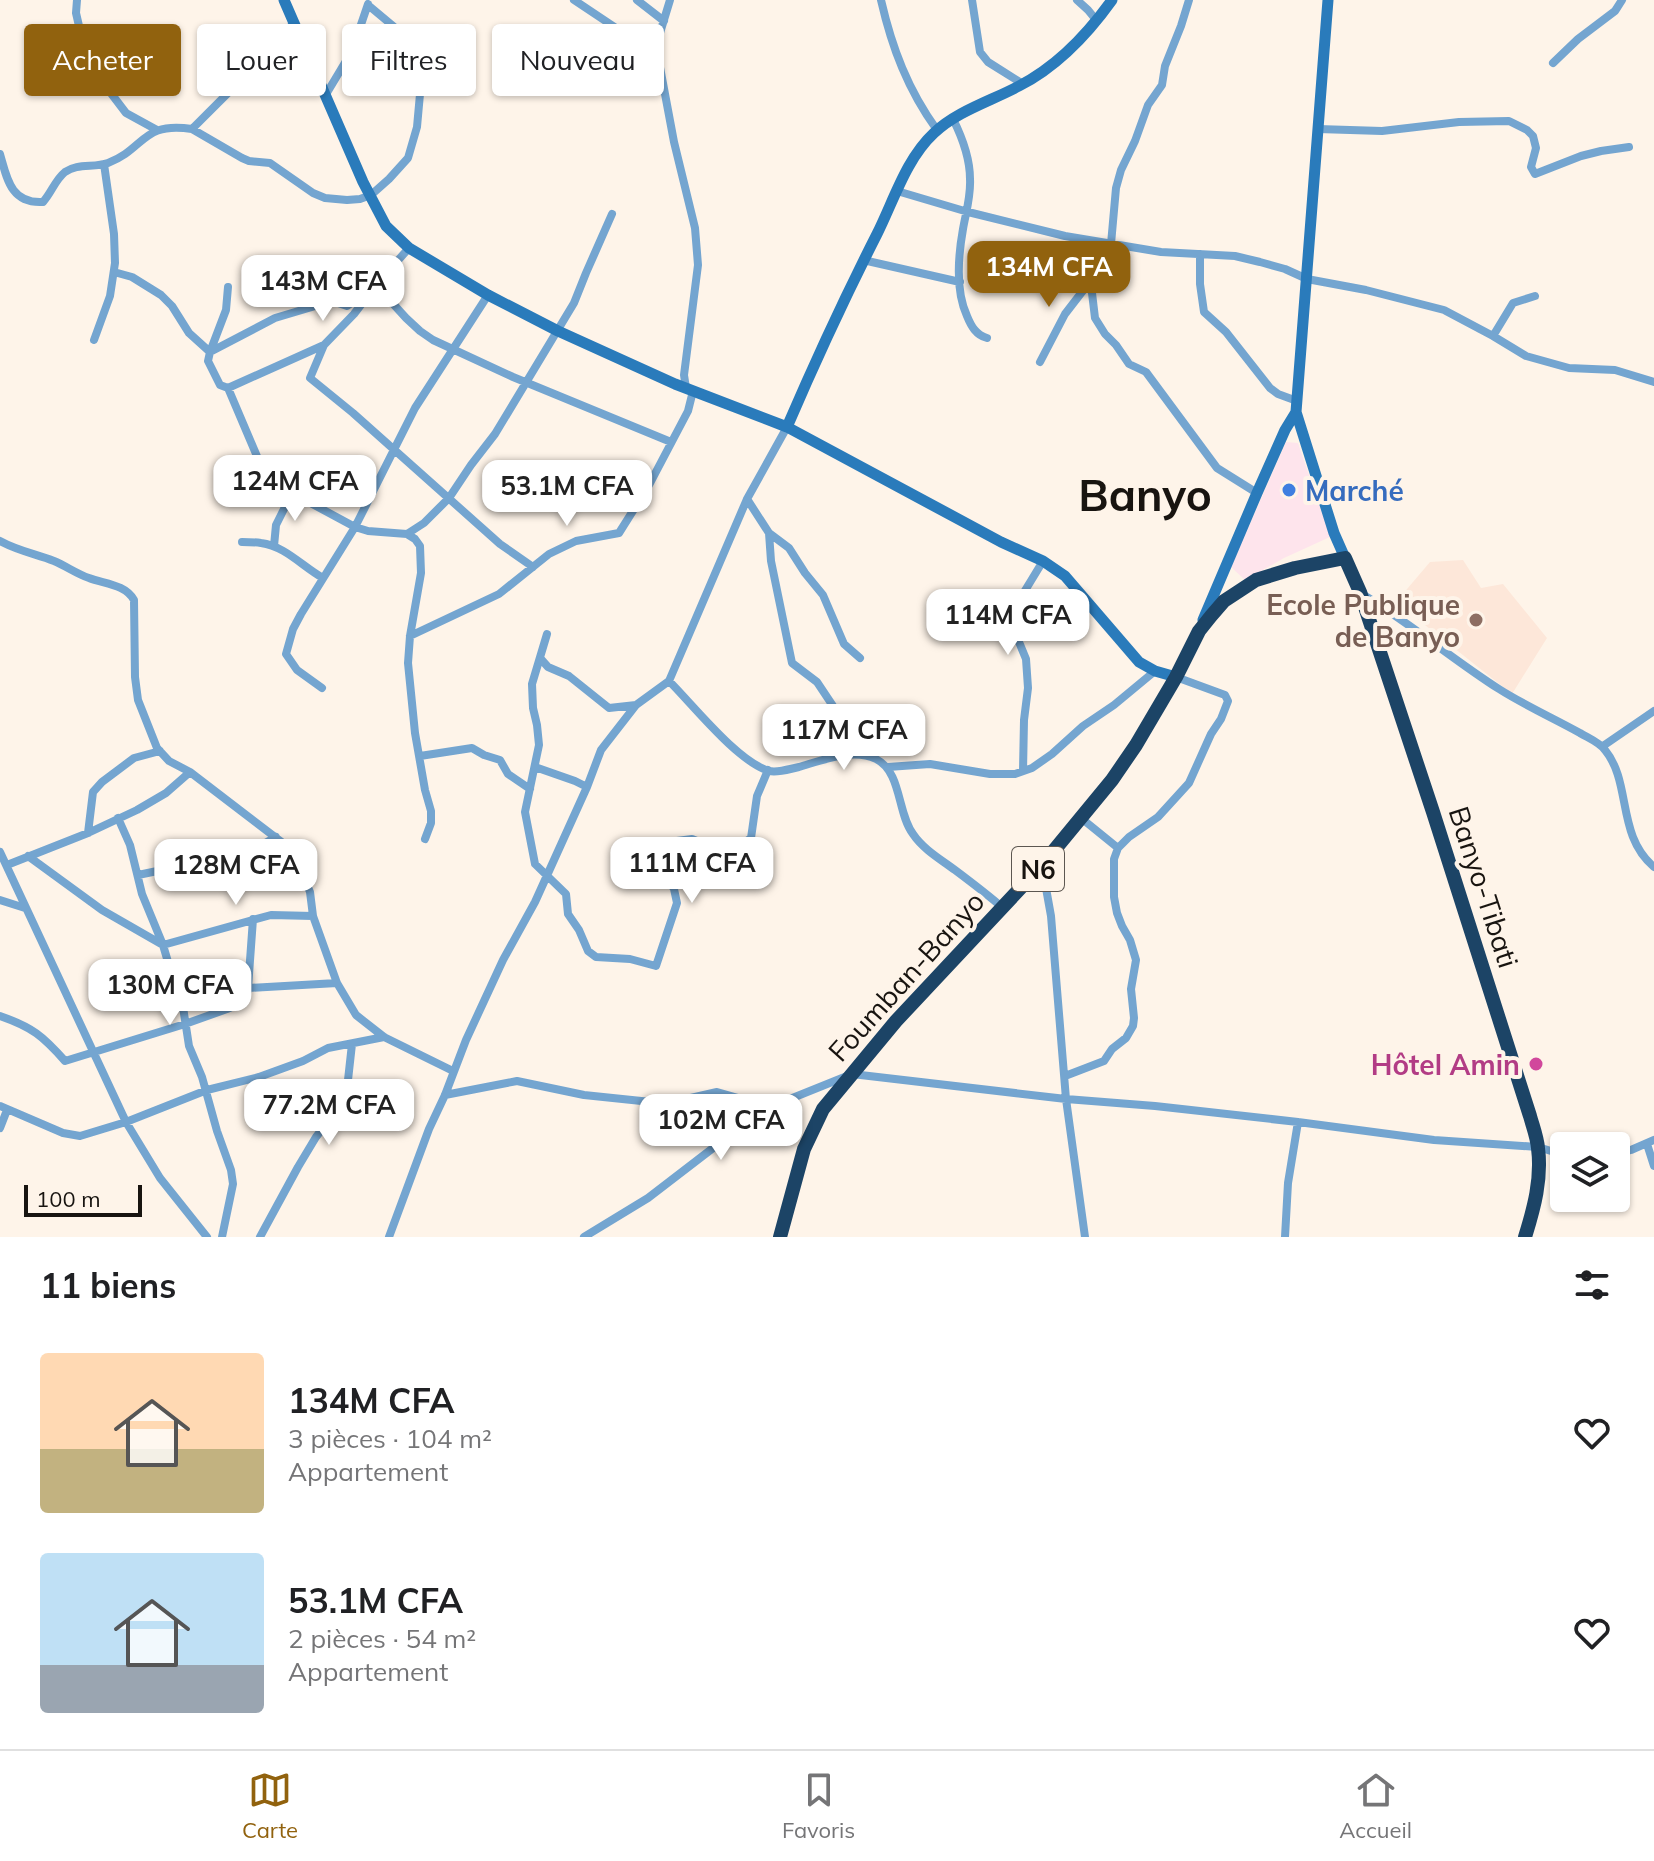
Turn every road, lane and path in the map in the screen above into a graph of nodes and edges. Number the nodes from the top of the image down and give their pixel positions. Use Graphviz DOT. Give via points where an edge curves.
graph roads {
  1 [pos="77,0"];
  2 [pos="284,0"];
  3 [pos="574,0"];
  4 [pos="637,0"];
  5 [pos="670,0"];
  6 [pos="881,0"];
  7 [pos="972,0"];
  8 [pos="1077,0"];
  9 [pos="1112,0"];
  10 [pos="1189,0"];
  11 [pos="1328,0"];
  12 [pos="1622,0"];
  13 [pos="368,3"];
  14 [pos="664,21"];
  15 [pos="1097,21"];
  16 [pos="294,22"];
  17 [pos="610,24"];
  18 [pos="663,24"];
  19 [pos="1553,63"];
  20 [pos="1023,84"];
  21 [pos="664,96"];
  22 [pos="325,97"];
  23 [pos="953,119"];
  24 [pos="192,129"];
  25 [pos="1318,129"];
  26 [pos="157,130"];
  27 [pos="937,130"];
  28 [pos="1629,147"];
  29 [pos="0,154"];
  30 [pos="104,164"];
  31 [pos="897,191"];
  32 [pos="371,195"];
  33 [pos="968,212"];
  34 [pos="612,214"];
  35 [pos="1111,244"];
  36 [pos="409,248"];
  37 [pos="1200,254"];
  38 [pos="863,260"];
  39 [pos="114,272"];
  40 [pos="1093,278"];
  41 [pos="1307,279"];
  42 [pos="960,282"];
  43 [pos="376,285"];
  44 [pos="228,287"];
  45 [pos="488,295"];
  46 [pos="1535,296"];
  47 [pos="558,331"];
  48 [pos="1493,336"];
  49 [pos="987,338"];
  50 [pos="94,340"];
  51 [pos="324,345"];
  52 [pos="454,350"];
  53 [pos="210,352"];
  54 [pos="1040,362"];
  55 [pos="526,382"];
  56 [pos="1654,382"];
  57 [pos="228,388"];
  58 [pos="689,389"];
  59 [pos="1296,407"];
  60 [pos="787,427"];
  61 [pos="671,442"];
  62 [pos="394,449"];
  63 [pos="292,493"];
  64 [pos="1257,493"];
  65 [pos="449,498"];
  66 [pos="747,499"];
  67 [pos="355,527"];
  68 [pos="769,533"];
  69 [pos="407,534"];
  70 [pos="0,541"];
  71 [pos="242,542"];
  72 [pos="274,546"];
  73 [pos="1345,558"];
  74 [pos="1043,561"];
  75 [pos="533,567"];
  76 [pos="323,578"];
  77 [pos="1360,592"];
  78 [pos="1199,631"];
  79 [pos="547,634"];
  80 [pos="410,636"];
  81 [pos="540,658"];
  82 [pos="860,658"];
  83 [pos="1155,671"];
  84 [pos="1176,677"];
  85 [pos="669,681"];
  86 [pos="322,688"];
  87 [pos="636,705"];
  88 [pos="1654,711"];
  89 [pos="1603,746"];
  90 [pos="160,751"];
  91 [pos="855,754"];
  92 [pos="420,756"];
  93 [pos="535,767"];
  94 [pos="888,767"];
  95 [pos="768,770"];
  96 [pos="1023,771"];
  97 [pos="190,772"];
  98 [pos="587,787"];
  99 [pos="530,789"];
  100 [pos="118,818"];
  101 [pos="1081,818"];
  102 [pos="88,833"];
  103 [pos="276,837"];
  104 [pos="425,839"];
  105 [pos="1118,848"];
  106 [pos="0,852"];
  107 [pos="28,856"];
  108 [pos="7,865"];
  109 [pos="1042,865"];
  110 [pos="1654,867"];
  111 [pos="138,875"];
  112 [pos="547,876"];
  113 [pos="0,900"];
  114 [pos="25,908"];
  115 [pos="1003,908"];
  116 [pos="313,916"];
  117 [pos="253,919"];
  118 [pos="163,945"];
  119 [pos="337,983"];
  120 [pos="248,988"];
  121 [pos="0,1016"];
  122 [pos="185,1024"];
  123 [pos="384,1037"];
  124 [pos="352,1044"];
  125 [pos="94,1053"];
  126 [pos="453,1071"];
  127 [pos="852,1074"];
  128 [pos="1065,1076"];
  129 [pos="207,1090"];
  130 [pos="445,1095"];
  131 [pos="1066,1099"];
  132 [pos="770,1107"];
  133 [pos="4,1108"];
  134 [pos="126,1122"];
  135 [pos="1298,1122"];
  136 [pos="0,1128"];
  137 [pos="1651,1142"];
  138 [pos="1538,1147"];
  139 [pos="1630,1149"];
  140 [pos="1550,1151"];
  141 [pos="1654,1166"];
  142 [pos="207,1237"];
  143 [pos="222,1237"];
  144 [pos="260,1237"];
  145 [pos="389,1237"];
  146 [pos="584,1237"];
  147 [pos="780,1237"];
  148 [pos="1085,1237"];
  149 [pos="1285,1237"];
  150 [pos="1525,1237"];
  1 -- 26 [label="street" via="82,39 110,92 126,113"];
  2 -- 16 [label="street"];
  3 -- 17 [label="street"];
  4 -- 14 [label="street"];
  5 -- 14 [label="street"];
  6 -- 27 [label="street" via="911,91"];
  7 -- 20 [label="street" via="980,52"];
  8 -- 15 [label="street"];
  9 -- 15 [label="street"];
  10 -- 35 [label="street" via="1162,85 1121,170"];
  11 -- 25 [label="street"];
  12 -- 19 [label="street"];
  13 -- 22 [label="street" via="352,51"];
  13 -- 32 [label="street" via="411,41 422,72 408,158"];
  14 -- 18 [label="street"];
  15 -- 20 [label="street" via="1060,60"];
  16 -- 22 [label="street"];
  16 -- 24 [label="street"];
  20 -- 23 [label="street"];
  21 -- 58 [label="street" via="698,249 684,375"];
  22 -- 32 [label="street"];
  23 -- 27 [label="street"];
  23 -- 33 [label="street" via="969,169"];
  24 -- 26 [label="street"];
  24 -- 32 [label="street" via="242,158 270,163 325,198"];
  25 -- 28 [label="street" via="1382,131 1509,121 1533,136 1535,174 1581,156"];
  25 -- 41 [label="street"];
  26 -- 30 [label="street"];
  27 -- 31 [label="street"];
  29 -- 30 [label="street" via="12,190 36,202 43,202 67,170"];
  30 -- 39 [label="street" via="116,247"];
  31 -- 33 [label="street"];
  31 -- 38 [label="street"];
  32 -- 36 [label="street" via="386,226"];
  33 -- 35 [label="street"];
  33 -- 42 [label="street"];
  34 -- 47 [label="street"];
  35 -- 37 [label="street"];
  35 -- 40 [label="street"];
  36 -- 43 [label="street"];
  36 -- 45 [label="street"];
  37 -- 41 [label="street" via="1235,256"];
  37 -- 59 [label="street" via="1204,312 1270,388"];
  38 -- 42 [label="street"];
  38 -- 60 [label="street"];
  39 -- 50 [label="street"];
  39 -- 53 [label="street" via="161,295"];
  40 -- 54 [label="street" via="1065,314"];
  40 -- 64 [label="street" via="1095,318 1105,334 1129,364 1146,372 1217,468"];
  41 -- 48 [label="street" via="1444,310"];
  41 -- 59 [label="street"];
  42 -- 49 [label="street" via="969,323"];
  43 -- 51 [label="street"];
  43 -- 52 [label="street" via="420,331"];
  43 -- 53 [label="street" via="347,306 332,301 275,318"];
  44 -- 53 [label="street" via="226,310"];
  45 -- 47 [label="street"];
  45 -- 52 [label="street"];
  46 -- 48 [label="street" via="1513,303"];
  47 -- 55 [label="street"];
  47 -- 58 [label="street"];
  48 -- 56 [label="street" via="1526,356"];
  51 -- 57 [label="street"];
  51 -- 62 [label="street" via="310,378"];
  52 -- 55 [label="street"];
  52 -- 62 [label="street"];
  53 -- 57 [label="street" via="208,361 220,385"];
  55 -- 61 [label="street"];
  55 -- 65 [label="street"];
  57 -- 63 [label="street" via="259,461"];
  58 -- 60 [label="street"];
  58 -- 61 [label="street" via="688,411"];
  59 -- 64 [label="street"];
  59 -- 73 [label="street"];
  60 -- 66 [label="street"];
  60 -- 74 [label="street"];
  61 -- 75 [label="street" via="619,533 576,541"];
  62 -- 65 [label="street"];
  62 -- 67 [label="street"];
  63 -- 67 [label="street"];
  63 -- 72 [label="street" via="276,525"];
  64 -- 78 [label="street"];
  65 -- 69 [label="street"];
  65 -- 75 [label="street"];
  66 -- 68 [label="street"];
  66 -- 85 [label="street"];
  67 -- 69 [label="street"];
  67 -- 76 [label="street"];
  68 -- 82 [label="street" via="789,548 823,595 844,644"];
  68 -- 91 [label="street" via="792,663 817,682 839,715"];
  69 -- 80 [label="street" via="421,550"];
  70 -- 90 [label="street" via="131,595 138,700"];
  71 -- 72 [label="street"];
  72 -- 76 [label="street"];
  73 -- 77 [label="highway, Banyo-Tibati"];
  73 -- 78 [label="highway, Foumban-Banyo / N6" via="1256,580 1224,601"];
  74 -- 83 [label="street" via="1065,576 1139,662"];
  74 -- 96 [label="street" via="1012,612 1026,659"];
  75 -- 80 [label="street" via="499,594"];
  76 -- 86 [label="street" via="293,629 286,654 297,670"];
  77 -- 89 [label="street" via="1502,692"];
  77 -- 138 [label="highway, Banyo-Tibati"];
  78 -- 84 [label="highway, Foumban-Banyo / N6"];
  79 -- 81 [label="street"];
  80 -- 92 [label="street" via="408,669"];
  81 -- 87 [label="street" via="609,708"];
  81 -- 93 [label="street" via="532,684 539,745"];
  83 -- 84 [label="street"];
  83 -- 96 [label="street"];
  84 -- 101 [label="highway, Foumban-Banyo / N6" via="1127,759"];
  84 -- 105 [label="street" via="1225,695 1227,707 1189,783 1158,817"];
  85 -- 87 [label="street"];
  85 -- 95 [label="street" via="749,761"];
  87 -- 98 [label="street" via="601,750"];
  88 -- 89 [label="street"];
  89 -- 110 [label="street" via="1615,765 1631,831"];
  90 -- 97 [label="street"];
  90 -- 102 [label="street" via="134,758 93,792"];
  91 -- 94 [label="street"];
  91 -- 95 [label="street" via="785,771"];
  92 -- 99 [label="street" via="472,748 500,760 508,774"];
  92 -- 104 [label="street" via="432,818"];
  93 -- 98 [label="street"];
  93 -- 99 [label="street"];
  94 -- 96 [label="street" via="930,764 990,774"];
  94 -- 115 [label="street" via="912,834"];
  95 -- 112 [label="street" via="747,842 722,851 692,839 654,844 677,903 656,966 596,957 588,951 568,914 566,894"];
  97 -- 100 [label="street" via="166,793"];
  97 -- 103 [label="street"];
  98 -- 112 [label="street"];
  99 -- 112 [label="street" via="525,812 535,864"];
  100 -- 102 [label="street"];
  100 -- 111 [label="street"];
  101 -- 105 [label="street"];
  101 -- 109 [label="highway, Foumban-Banyo / N6"];
  102 -- 107 [label="street"];
  103 -- 111 [label="street" via="227,858"];
  103 -- 116 [label="street" via="295,855"];
  105 -- 128 [label="street" via="1114,897 1136,960 1133,1026 1104,1061"];
  106 -- 108 [label="street"];
  107 -- 108 [label="street"];
  107 -- 118 [label="street" via="102,910"];
  108 -- 114 [label="street"];
  109 -- 115 [label="highway, Foumban-Banyo / N6"];
  109 -- 128 [label="street"];
  111 -- 118 [label="street"];
  112 -- 126 [label="street"];
  113 -- 114 [label="street"];
  114 -- 125 [label="street"];
  115 -- 127 [label="highway, Foumban-Banyo / N6"];
  116 -- 117 [label="street"];
  116 -- 119 [label="street"];
  117 -- 118 [label="street"];
  117 -- 120 [label="street"];
  118 -- 122 [label="street" via="181,994"];
  119 -- 120 [label="street"];
  119 -- 123 [label="street" via="356,1015"];
  120 -- 122 [label="street" via="241,1003"];
  121 -- 125 [label="street" via="46,1039 65,1061"];
  122 -- 125 [label="street"];
  122 -- 129 [label="street"];
  123 -- 124 [label="street"];
  123 -- 126 [label="street"];
  124 -- 129 [label="street"];
  124 -- 144 [label="street" via="344,1096"];
  125 -- 134 [label="street"];
  126 -- 130 [label="street"];
  127 -- 131 [label="street"];
  127 -- 132 [label="street"];
  127 -- 147 [label="highway, Foumban-Banyo / N6" via="823,1109 804,1149"];
  128 -- 131 [label="street"];
  129 -- 134 [label="street"];
  129 -- 143 [label="street" via="233,1184"];
  130 -- 132 [label="street" via="517,1081 651,1102 717,1092"];
  130 -- 145 [label="street"];
  131 -- 135 [label="street"];
  131 -- 148 [label="street"];
  132 -- 146 [label="street" via="648,1198"];
  133 -- 134 [label="street" via="70,1135"];
  133 -- 136 [label="street"];
  134 -- 142 [label="street" via="160,1178"];
  135 -- 138 [label="street"];
  135 -- 149 [label="street"];
  137 -- 139 [label="street"];
  137 -- 141 [label="street"];
  138 -- 140 [label="street"];
  138 -- 150 [label="highway, Banyo-Tibati" via="1538,1191"];
}
